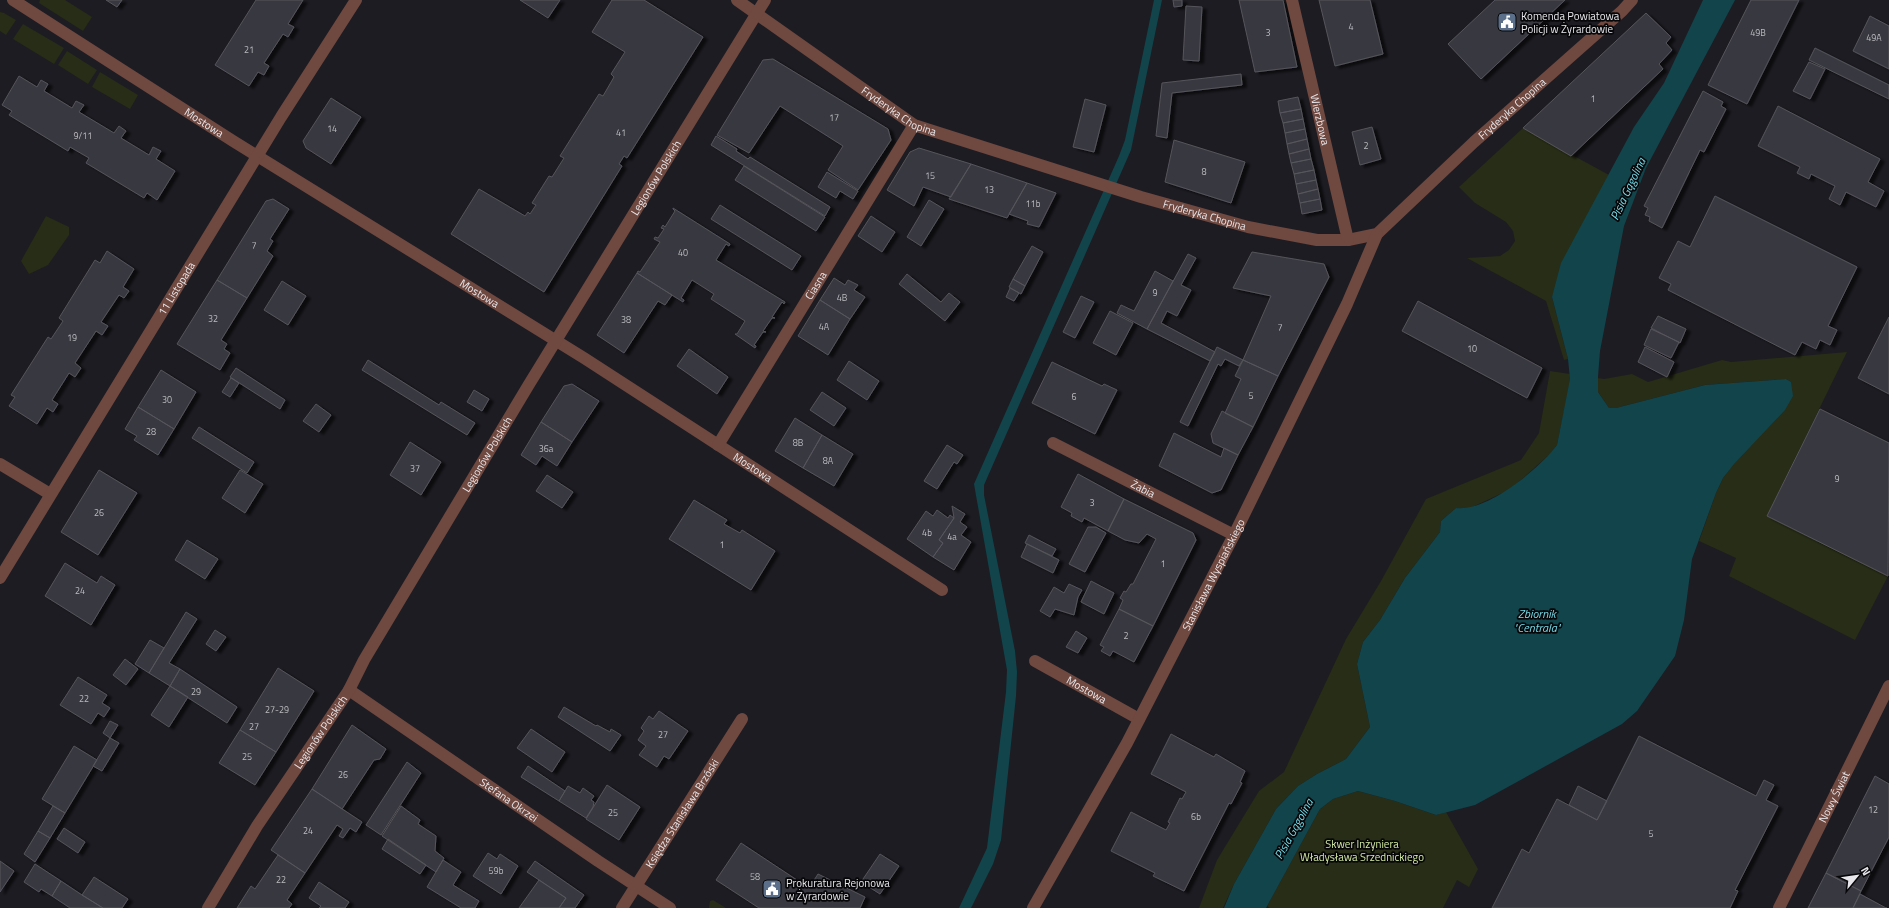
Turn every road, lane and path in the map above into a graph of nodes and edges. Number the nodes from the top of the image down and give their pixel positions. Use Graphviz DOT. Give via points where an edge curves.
graph roads {
  1 [pos="13,0"];
  2 [pos="356,0"];
  3 [pos="737,0"];
  4 [pos="765,0"];
  5 [pos="1292,0"];
  6 [pos="1632,0"];
  7 [pos="757,13"];
  8 [pos="914,125"];
  9 [pos="258,156"];
  10 [pos="1377,234"];
  11 [pos="1348,240"];
  12 [pos="556,341"];
  13 [pos="1053,443"];
  14 [pos="718,445"];
  15 [pos="0,464"];
  16 [pos="50,494"];
  17 [pos="1234,535"];
  18 [pos="0,578"];
  19 [pos="942,590"];
  20 [pos="1034,661"];
  21 [pos="1889,686"];
  22 [pos="349,690"];
  23 [pos="742,719"];
  24 [pos="1139,719"];
  25 [pos="635,886"];
  26 [pos="208,908"];
  27 [pos="622,908"];
  28 [pos="670,908"];
  29 [pos="1033,908"];
  30 [pos="1780,908"];
  1 -- 9 [label="street, Mostowa"];
  2 -- 9 [label="street, 11 Listopada"];
  3 -- 7 [label="street, Fryderyka Chopina"];
  4 -- 7 [label="street, Legionów Polskich"];
  5 -- 11 [label="street, Wierzbowa"];
  6 -- 10 [label="street, Fryderyka Chopina" via="1474,142"];
  7 -- 8 [label="street, Fryderyka Chopina"];
  7 -- 12 [label="street, Legionów Polskich"];
  8 -- 11 [label="street, Fryderyka Chopina" via="1142,197 1248,227 1317,240"];
  8 -- 14 [label="street, Ciasna"];
  9 -- 12 [label="street, Mostowa"];
  9 -- 16 [label="street, 11 Listopada"];
  10 -- 11 [label="street, Fryderyka Chopina"];
  10 -- 17 [label="street, Stanisława Wyspiańskiego" via="1347,304"];
  12 -- 14 [label="street, Mostowa"];
  12 -- 22 [label="street, Legionów Polskich" via="364,660"];
  13 -- 17 [label="street, Żabia"];
  14 -- 19 [label="street, Mostowa"];
  15 -- 16 [label="street"];
  16 -- 18 [label="street, 11 Listopada"];
  17 -- 24 [label="street, Stanisława Wyspiańskiego"];
  20 -- 24 [label="street, Mostowa"];
  21 -- 30 [label="street, Nowy Świat"];
  22 -- 25 [label="street, Stefana Okrzei"];
  22 -- 26 [label="street, Legionów Polskich" via="257,826"];
  23 -- 25 [label="street, Księdza Stanisława Brzóski"];
  24 -- 29 [label="street, Stanisława Wyspiańskiego"];
  25 -- 27 [label="street, Księdza Stanisława Brzóski"];
  25 -- 28 [label="street, Stefana Okrzei"];
}
